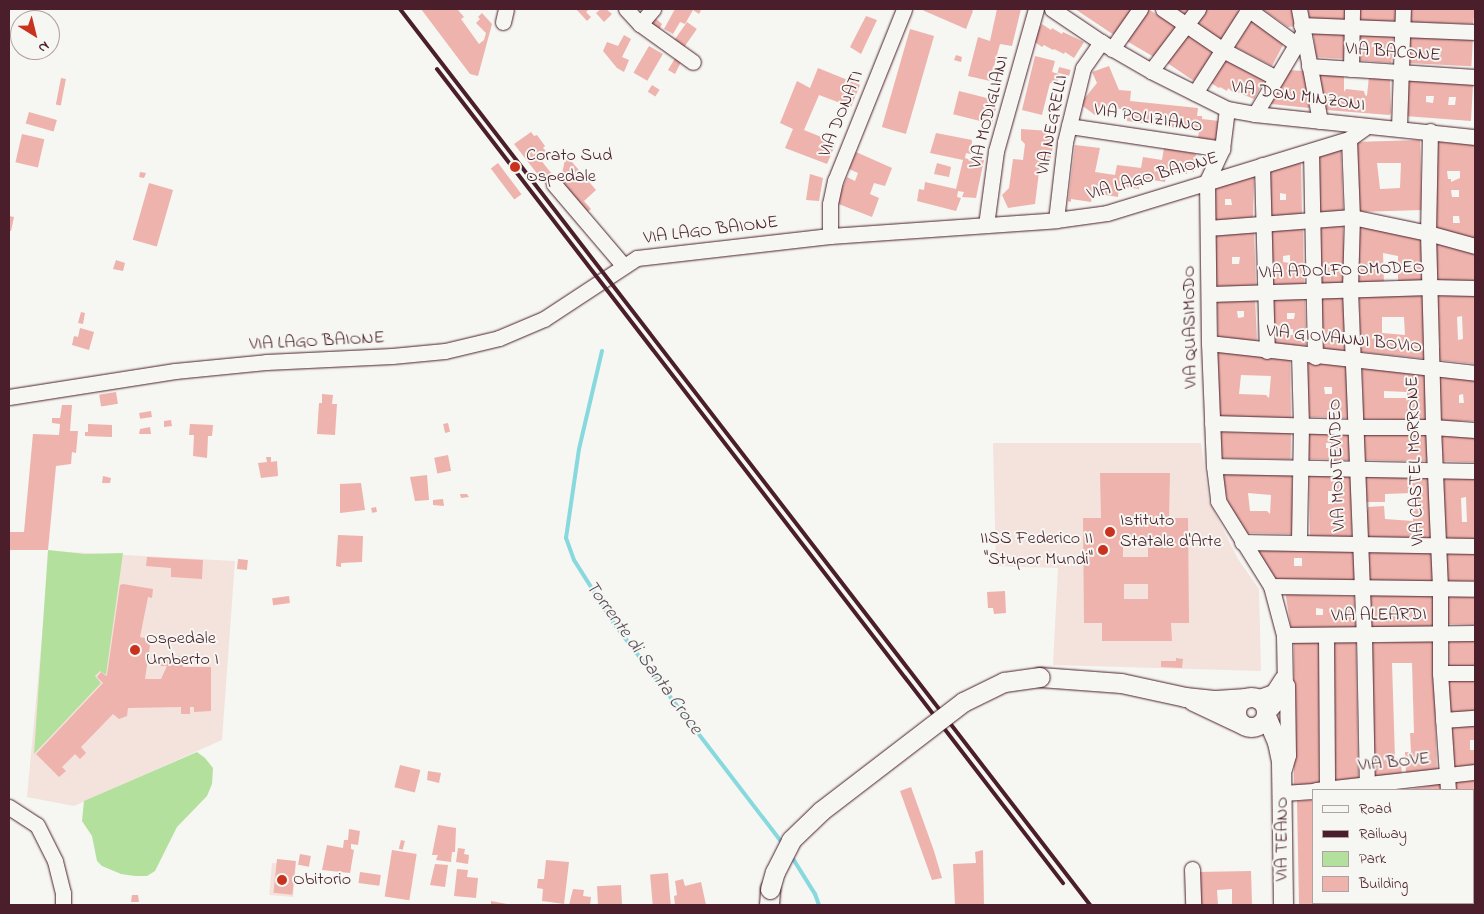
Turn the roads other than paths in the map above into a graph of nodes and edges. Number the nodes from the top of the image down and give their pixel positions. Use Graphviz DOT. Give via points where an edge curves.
graph roads {
  1 [pos="626,9"];
  2 [pos="653,9"];
  3 [pos="904,9"];
  4 [pos="1036,9"];
  5 [pos="1052,9"];
  6 [pos="1140,9"];
  7 [pos="1163,9"];
  8 [pos="1198,9"];
  9 [pos="1249,9"];
  10 [pos="1299,9"];
  11 [pos="1352,9"];
  12 [pos="1403,9"];
  13 [pos="640,24"];
  14 [pos="1186,25"];
  15 [pos="1352,27"];
  16 [pos="1402,28"];
  17 [pos="1475,32"];
  18 [pos="1300,34"];
  19 [pos="1106,46"];
  20 [pos="1223,50"];
  21 [pos="693,62"];
  22 [pos="1309,66"];
  23 [pos="1351,68"];
  24 [pos="1151,71"];
  25 [pos="1400,72"];
  26 [pos="1475,77"];
  27 [pos="1276,78"];
  28 [pos="1195,92"];
  29 [pos="1228,109"];
  30 [pos="1255,114"];
  31 [pos="1320,121"];
  32 [pos="1069,126"];
  33 [pos="1368,126"];
  34 [pos="1399,128"];
  35 [pos="1430,130"];
  36 [pos="1475,137"];
  37 [pos="1349,139"];
  38 [pos="1222,149"];
  39 [pos="1311,151"];
  40 [pos="1262,165"];
  41 [pos="1207,181"];
  42 [pos="554,184"];
  43 [pos="1352,217"];
  44 [pos="1056,220"];
  45 [pos="1312,220"];
  46 [pos="1264,224"];
  47 [pos="986,225"];
  48 [pos="1208,228"];
  49 [pos="1428,233"];
  50 [pos="830,236"];
  51 [pos="1475,246"];
  52 [pos="623,265"];
  53 [pos="1430,287"];
  54 [pos="1475,288"];
  55 [pos="1350,290"];
  56 [pos="1314,291"];
  57 [pos="1266,292"];
  58 [pos="1210,294"];
  59 [pos="1209,343"];
  60 [pos="1267,351"];
  61 [pos="1299,354"];
  62 [pos="1315,357"];
  63 [pos="1352,360"];
  64 [pos="1432,367"];
  65 [pos="1475,373"];
  66 [pos="9,397"];
  67 [pos="1212,423"];
  68 [pos="1301,426"];
  69 [pos="1356,427"];
  70 [pos="1433,427"];
  71 [pos="1475,430"];
  72 [pos="1214,466"];
  73 [pos="1300,468"];
  74 [pos="1357,469"];
  75 [pos="1435,471"];
  76 [pos="1475,471"];
  77 [pos="1242,542"];
  78 [pos="1299,543"];
  79 [pos="1359,544"];
  80 [pos="1438,545"];
  81 [pos="1475,546"];
  82 [pos="1271,586"];
  83 [pos="1362,587"];
  84 [pos="1440,588"];
  85 [pos="1475,589"];
  86 [pos="1475,633"];
  87 [pos="1439,634"];
  88 [pos="1284,635"];
  89 [pos="1326,635"];
  90 [pos="1364,635"];
  91 [pos="1440,673"];
  92 [pos="1475,673"];
  93 [pos="1286,675"];
  94 [pos="1185,697"];
  95 [pos="1259,706"];
  96 [pos="1475,718"];
  97 [pos="1443,720"];
  98 [pos="1244,725"];
  99 [pos="1281,767"];
  100 [pos="1475,772"];
  101 [pos="1447,783"];
  102 [pos="1367,787"];
  103 [pos="1321,789"];
  104 [pos="1336,789"];
  105 [pos="1312,791"];
  106 [pos="1283,793"];
  107 [pos="9,807"];
  108 [pos="1192,869"];
  109 [pos="769,897"];
  110 [pos="63,905"];
  111 [pos="1193,905"];
  112 [pos="1283,905"];
  1 -- 13 [label="street"];
  2 -- 13 [label="street"];
  3 -- 50 [label="street, VIA DONATI" via="836,181 830,204"];
  4 -- 47 [label="street, VIA MODIGLIANI" via="996,151"];
  5 -- 19 [label="street, VIA DON MINZONI"];
  6 -- 19 [label="street, VIA NEGRELLI"];
  7 -- 14 [label="street"];
  8 -- 14 [label="street"];
  9 -- 18 [label="street"];
  9 -- 20 [label="street"];
  10 -- 18 [label="street"];
  11 -- 15 [label="street"];
  12 -- 16 [label="street"];
  13 -- 21 [label="street"];
  14 -- 20 [label="street"];
  14 -- 24 [label="street"];
  15 -- 16 [label="street"];
  15 -- 18 [label="street"];
  15 -- 23 [label="street"];
  16 -- 17 [label="street"];
  16 -- 25 [label="street"];
  18 -- 22 [label="street"];
  18 -- 27 [label="street"];
  19 -- 24 [label="street, VIA DON MINZONI"];
  19 -- 32 [label="street, VIA NEGRELLI" via="1083,68"];
  20 -- 27 [label="street"];
  20 -- 28 [label="street"];
  22 -- 23 [label="street, VIA BACONE"];
  22 -- 31 [label="street"];
  23 -- 25 [label="street, VIA BACONE"];
  24 -- 28 [label="street, VIA DON MINZONI"];
  25 -- 26 [label="street, VIA BACONE"];
  25 -- 34 [label="street"];
  27 -- 30 [label="street"];
  28 -- 29 [label="street, VIA DON MINZONI"];
  29 -- 30 [label="street, VIA DON MINZONI"];
  29 -- 38 [label="street, VIA QUASIMODO"];
  30 -- 31 [label="street, VIA DON MINZONI"];
  31 -- 33 [label="street, VIA DON MINZONI"];
  32 -- 38 [label="street, VIA POLIZIANO"];
  32 -- 44 [label="street, VIA NEGRELLI"];
  33 -- 34 [label="street, VIA DON MINZONI"];
  33 -- 37 [label="street, VIA LAGO BAIONE"];
  34 -- 35 [label="street, VIA DON MINZONI"];
  35 -- 36 [label="street, VIA DON MINZONI"];
  35 -- 49 [label="street, VIA CASTEL MORRONE"];
  37 -- 39 [label="street, VIA LAGO BAIONE"];
  37 -- 43 [label="street, VIA MONTEVIDEO"];
  38 -- 41 [label="street, VIA QUASIMODO"];
  39 -- 40 [label="street, VIA LAGO BAIONE"];
  39 -- 45 [label="street"];
  40 -- 41 [label="street, VIA LAGO BAIONE"];
  40 -- 46 [label="street"];
  41 -- 44 [label="street, VIA LAGO BAIONE" via="1107,213"];
  41 -- 48 [label="street, VIA QUASIMODO"];
  42 -- 52 [label="street"];
  43 -- 45 [label="street"];
  43 -- 49 [label="street"];
  43 -- 55 [label="street, VIA MONTEVIDEO"];
  44 -- 47 [label="street, VIA LAGO BAIONE"];
  45 -- 46 [label="street"];
  45 -- 56 [label="street"];
  46 -- 48 [label="street"];
  46 -- 57 [label="street"];
  47 -- 50 [label="street, VIA LAGO BAIONE"];
  48 -- 58 [label="street, VIA QUASIMODO"];
  49 -- 51 [label="street"];
  49 -- 53 [label="street, VIA CASTEL MORRONE"];
  50 -- 52 [label="street, VIA LAGO BAIONE" via="636,258"];
  52 -- 66 [label="street, VIA LAGO BAIONE" via="544,319 499,338 445,352 266,362 175,371"];
  53 -- 54 [label="street, VIA ADOLFO OMODEO"];
  53 -- 55 [label="street, VIA ADOLFO OMODEO"];
  53 -- 64 [label="street, VIA CASTEL MORRONE"];
  55 -- 56 [label="street, VIA ADOLFO OMODEO"];
  55 -- 63 [label="street, VIA MONTEVIDEO"];
  56 -- 57 [label="street, VIA ADOLFO OMODEO"];
  56 -- 62 [label="street"];
  57 -- 58 [label="street, VIA ADOLFO OMODEO"];
  57 -- 60 [label="street"];
  58 -- 59 [label="street, VIA QUASIMODO"];
  59 -- 60 [label="street, VIA GIOVANNI BOVIO"];
  59 -- 67 [label="street, VIA QUASIMODO"];
  60 -- 61 [label="street, VIA GIOVANNI BOVIO"];
  61 -- 62 [label="street, VIA GIOVANNI BOVIO"];
  61 -- 68 [label="street"];
  62 -- 63 [label="street, VIA GIOVANNI BOVIO"];
  63 -- 64 [label="street, VIA GIOVANNI BOVIO"];
  63 -- 69 [label="street, VIA MONTEVIDEO"];
  64 -- 65 [label="street, VIA GIOVANNI BOVIO"];
  64 -- 70 [label="street, VIA CASTEL MORRONE"];
  67 -- 68 [label="street"];
  67 -- 72 [label="street, VIA QUASIMODO"];
  68 -- 69 [label="street"];
  68 -- 73 [label="street"];
  69 -- 70 [label="street"];
  69 -- 74 [label="street, VIA MONTEVIDEO"];
  70 -- 71 [label="street"];
  70 -- 75 [label="street, VIA CASTEL MORRONE"];
  72 -- 73 [label="street"];
  72 -- 77 [label="street, VIA QUASIMODO" via="1218,501"];
  73 -- 74 [label="street"];
  73 -- 78 [label="street"];
  74 -- 75 [label="street"];
  74 -- 79 [label="street, VIA MONTEVIDEO"];
  75 -- 76 [label="street"];
  75 -- 80 [label="street, VIA CASTEL MORRONE"];
  77 -- 78 [label="street"];
  77 -- 82 [label="street, VIA TEANO"];
  78 -- 79 [label="street"];
  79 -- 80 [label="street"];
  79 -- 83 [label="street, VIA MONTEVIDEO"];
  80 -- 81 [label="street"];
  80 -- 84 [label="street, VIA CASTEL MORRONE"];
  82 -- 83 [label="street"];
  82 -- 88 [label="street, VIA TEANO"];
  83 -- 84 [label="street"];
  83 -- 90 [label="street, VIA MONTEVIDEO"];
  84 -- 85 [label="street"];
  84 -- 87 [label="street, VIA CASTEL MORRONE"];
  86 -- 87 [label="street, VIA ALEARDI"];
  87 -- 90 [label="street, VIA ALEARDI"];
  87 -- 91 [label="street, VIA CASTEL MORRONE"];
  88 -- 89 [label="street, VIA ALEARDI"];
  88 -- 93 [label="street, VIA TEANO"];
  89 -- 90 [label="street, VIA ALEARDI"];
  89 -- 103 [label="street"];
  90 -- 102 [label="street, VIA MONTEVIDEO"];
  91 -- 92 [label="street"];
  91 -- 97 [label="street, VIA CASTEL MORRONE"];
  93 -- 95 [label="street, VIA TEANO" via="1279,700"];
  93 -- 99 [label="street, VIA TEANO" via="1288,755 1287,763"];
  94 -- 95 [label="main road"];
  94 -- 98 [label="main road"];
  94 -- 109 [label="main road, bridge" via="1121,683 1040,677 1004,682 970,698 805,824 791,840 775,872"];
  95 -- 98 [label="main road" via="1259,726"];
  95 -- 98 [label="main road" via="1237,708 1237,718"];
  95 -- 99 [label="main road, VIA TEANO" via="1277,742"];
  96 -- 97 [label="street"];
  97 -- 101 [label="street, VIA CASTEL MORRONE"];
  98 -- 99 [label="main road" via="1267,744"];
  99 -- 106 [label="main road, VIA TEANO"];
  100 -- 101 [label="street, VIA BOVE"];
  101 -- 102 [label="street, VIA BOVE"];
  102 -- 104 [label="street, VIA BOVE"];
  105 -- 106 [label="street, VIA BOVE"];
  106 -- 112 [label="main road, VIA TEANO"];
  107 -- 110 [label="street" via="37,825 55,861"];
  108 -- 111 [label="street"];
}
